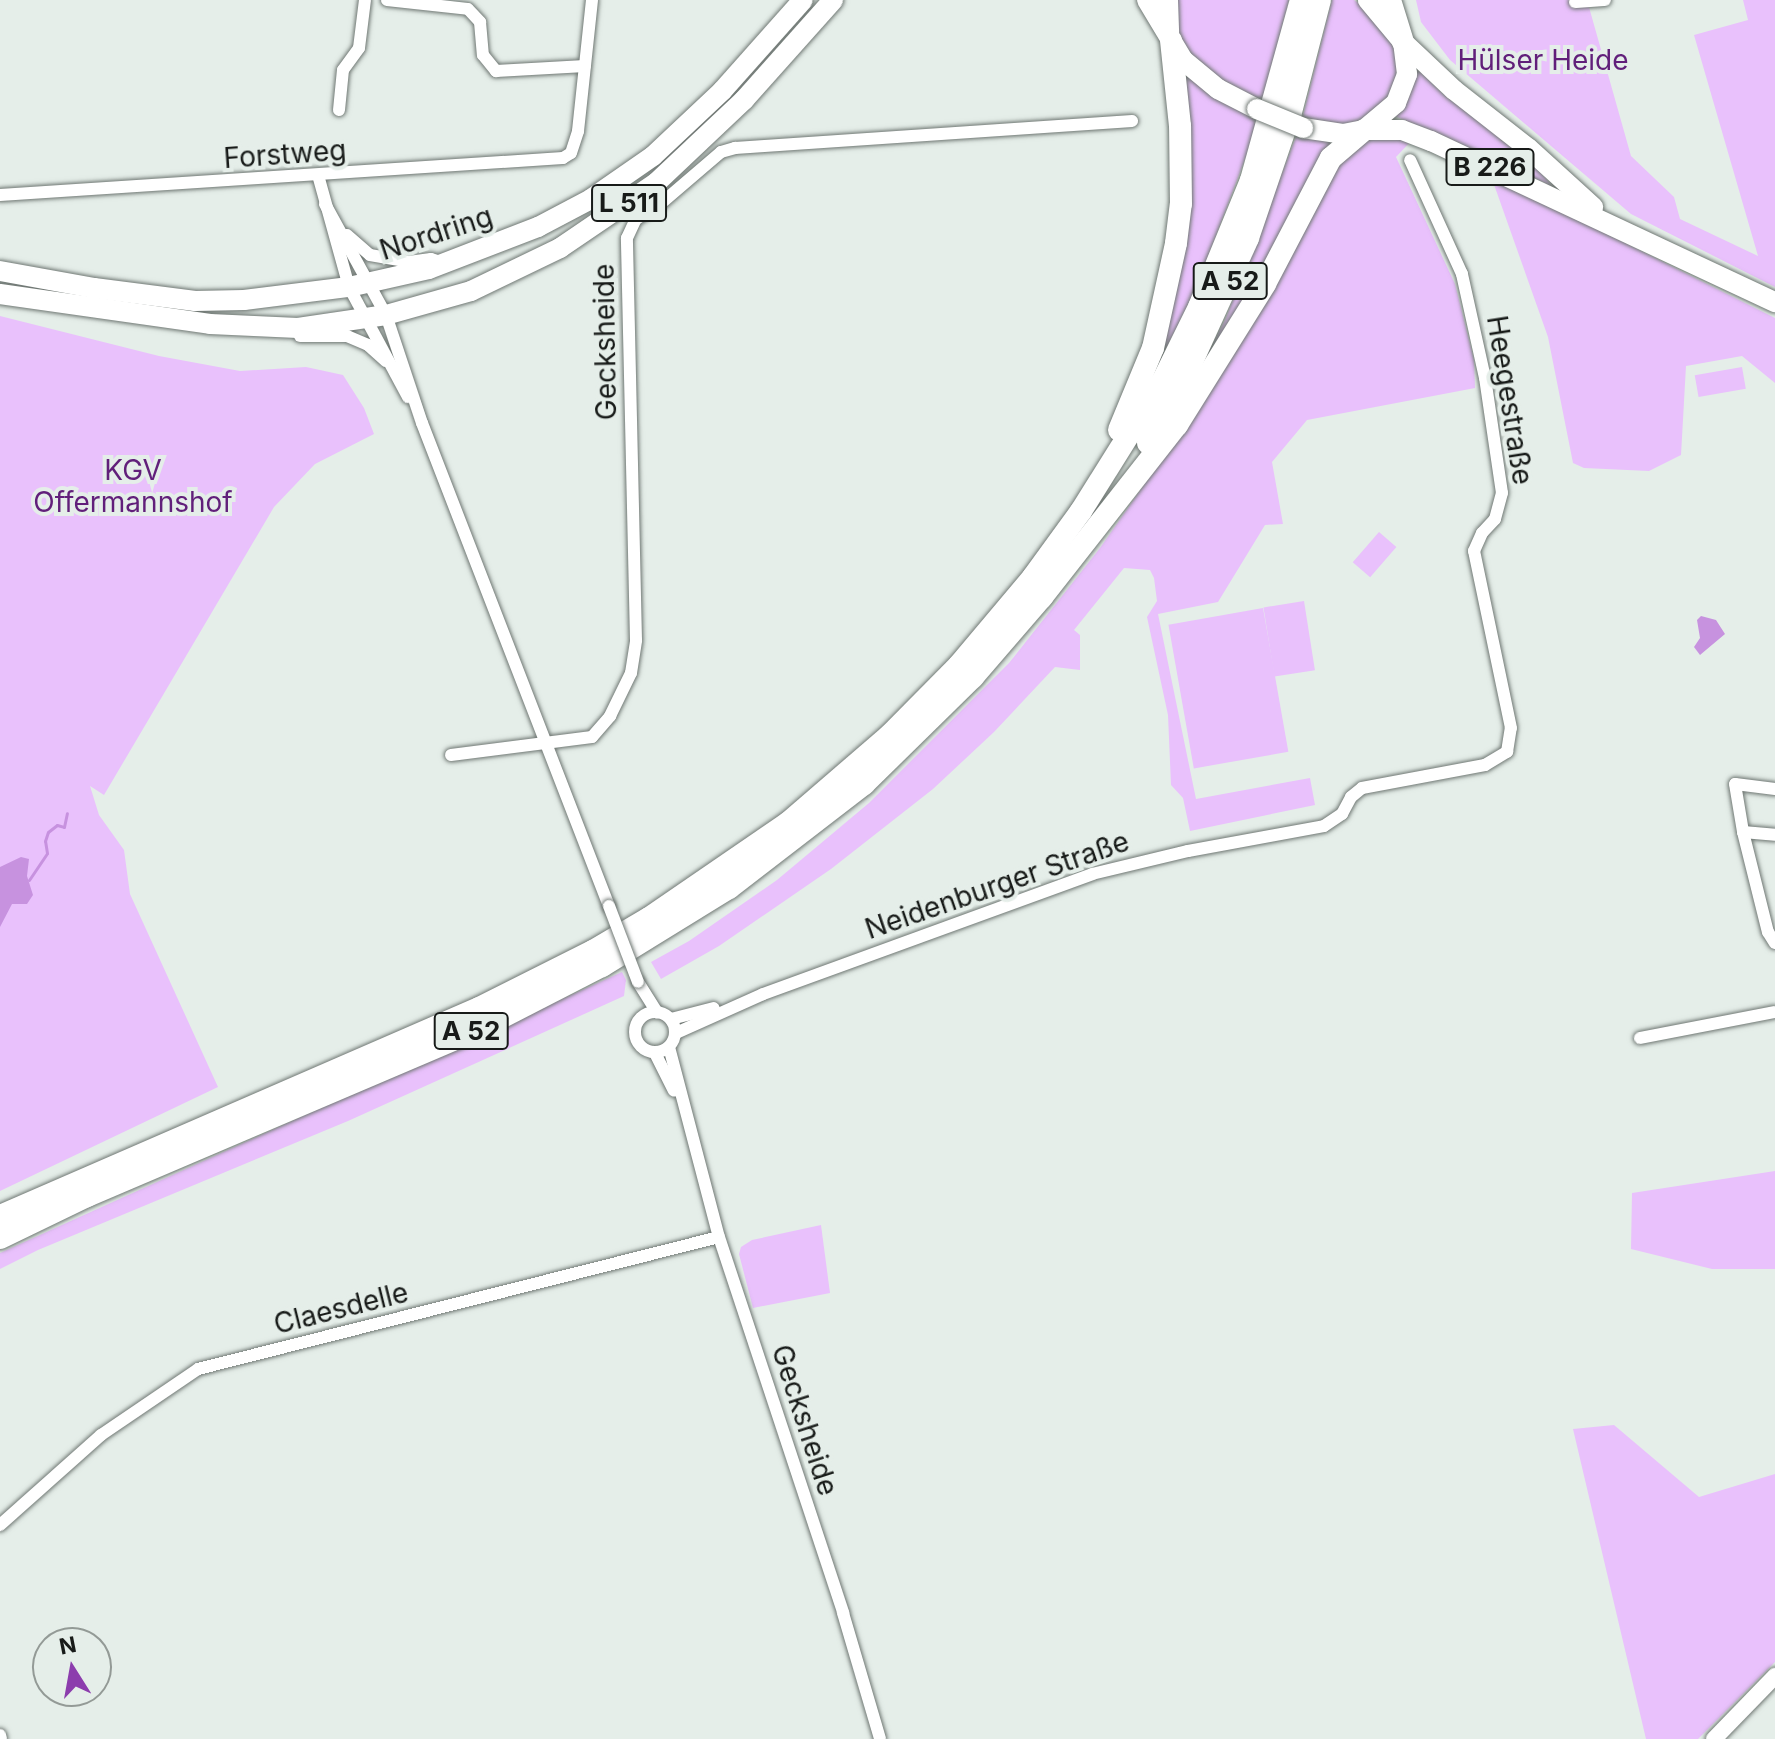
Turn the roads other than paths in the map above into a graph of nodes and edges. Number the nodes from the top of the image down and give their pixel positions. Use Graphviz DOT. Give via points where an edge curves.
graph roads {
  1 [pos="365,0"];
  2 [pos="387,0"];
  3 [pos="592,0"];
  4 [pos="803,0"];
  5 [pos="833,0"];
  6 [pos="1147,0"];
  7 [pos="1168,0"];
  8 [pos="1301,0"];
  9 [pos="1320,0"];
  10 [pos="1368,0"];
  11 [pos="1390,0"];
  12 [pos="1605,0"];
  13 [pos="1575,2"];
  14 [pos="442,3"];
  15 [pos="1171,40"];
  16 [pos="1403,42"];
  17 [pos="585,66"];
  18 [pos="339,110"];
  19 [pos="1132,121"];
  20 [pos="1364,130"];
  21 [pos="1410,160"];
  22 [pos="318,175"];
  23 [pos="0,195"];
  24 [pos="325,204"];
  25 [pos="1611,223"];
  26 [pos="342,230"];
  27 [pos="445,264"];
  28 [pos="0,271"];
  29 [pos="359,285"];
  30 [pos="0,294"];
  31 [pos="1775,302"];
  32 [pos="376,317"];
  33 [pos="250,327"];
  34 [pos="391,366"];
  35 [pos="422,423"];
  36 [pos="1081,511"];
  37 [pos="1087,538"];
  38 [pos="547,743"];
  39 [pos="1510,744"];
  40 [pos="451,755"];
  41 [pos="1775,789"];
  42 [pos="1743,832"];
  43 [pos="1775,835"];
  44 [pos="1775,943"];
  45 [pos="638,982"];
  46 [pos="763,994"];
  47 [pos="657,1012"];
  48 [pos="1775,1012"];
  49 [pos="642,1017"];
  50 [pos="671,1019"];
  51 [pos="676,1033"];
  52 [pos="1640,1038"];
  53 [pos="669,1047"];
  54 [pos="655,1053"];
  55 [pos="686,1116"];
  56 [pos="0,1216"];
  57 [pos="719,1237"];
  58 [pos="0,1238"];
  59 [pos="0,1525"];
  60 [pos="1775,1676"];
  61 [pos="880,1739"];
  62 [pos="1714,1739"];
  1 -- 18 [label="street" via="359,48 343,70"];
  2 -- 14 [label="street"];
  3 -- 17 [label="street"];
  4 -- 27 [label="main road, Nordring / L 511" via="723,90 653,156 591,199 538,227"];
  5 -- 32 [label="main road, L 511" via="707,138 616,213 560,248 471,291"];
  6 -- 15 [label="main road, B 226"];
  7 -- 15 [label="main road"];
  8 -- 36 [label="highway, A 52" via="1263,143 1232,230 1162,382"];
  9 -- 37 [label="highway, A 52" via="1263,199 1216,314 1159,425"];
  10 -- 16 [label="main road, B 226"];
  11 -- 16 [label="highway"];
  12 -- 13 [label="street"];
  14 -- 17 [label="street" via="476,15 483,55 496,71"];
  15 -- 20 [label="main road, B 226, bridge" via="1183,60 1208,82 1257,109 1303,128 1343,134"];
  15 -- 36 [label="highway" via="1181,204 1170,281 1153,348"];
  16 -- 20 [label="main road" via="1407,74 1400,95 1390,112"];
  16 -- 25 [label="main road, B 226"];
  17 -- 22 [label="street, Forstweg" via="571,153 552,160"];
  19 -- 38 [label="street, Gecksheide" via="735,148 721,152 636,219 627,238 636,640 631,673 592,737"];
  20 -- 25 [label="main road, B 226" via="1410,132"];
  20 -- 37 [label="highway" via="1331,158 1265,284 1177,425"];
  21 -- 39 [label="street, Heegestraße" via="1462,274 1485,378 1502,493 1495,519 1474,551"];
  22 -- 23 [label="street, Forstweg"];
  22 -- 24 [label="street"];
  24 -- 26 [label="street"];
  24 -- 29 [label="street"];
  25 -- 31 [label="main road, B 226"];
  26 -- 27 [label="street" via="370,255"];
  26 -- 29 [label="street"];
  27 -- 29 [label="main road, Nordring / L 511"];
  28 -- 29 [label="main road, Nordring / L 511" via="195,301"];
  29 -- 32 [label="street"];
  29 -- 32 [label="street"];
  30 -- 33 [label="main road, L 511"];
  32 -- 33 [label="main road, L 511" via="298,328"];
  32 -- 34 [label="street"];
  32 -- 35 [label="street"];
  33 -- 34 [label="street" via="284,336 347,336 368,345"];
  34 -- 35 [label="street"];
  35 -- 38 [label="street"];
  36 -- 56 [label="highway, A 52" via="968,654 890,735 788,823 649,918 479,1008"];
  37 -- 58 [label="highway, A 52" via="973,677 900,751 793,842 660,933 487,1025"];
  38 -- 40 [label="street, Gecksheide"];
  38 -- 45 [label="street, bridge"];
  39 -- 46 [label="street, Neidenburger Straße" via="1492,763 1362,788 1342,814 1324,826 1092,874"];
  41 -- 42 [label="street" via="1735,784"];
  42 -- 43 [label="street"];
  42 -- 44 [label="street"];
  45 -- 47 [label="street"];
  45 -- 49 [label="street"];
  46 -- 50 [label="street, Neidenburger Straße"];
  46 -- 51 [label="street, Neidenburger Straße"];
  47 -- 49 [label="street"];
  47 -- 50 [label="street"];
  48 -- 52 [label="street"];
  49 -- 54 [label="street" via="636,1039"];
  50 -- 51 [label="street"];
  51 -- 53 [label="street"];
  53 -- 54 [label="street"];
  53 -- 55 [label="street, Gecksheide"];
  54 -- 55 [label="street, Gecksheide"];
  55 -- 57 [label="street, Gecksheide"];
  57 -- 59 [label="street, Claesdelle" via="198,1369 101,1435"];
  57 -- 61 [label="street, Gecksheide"];
  60 -- 62 [label="street"];
}
